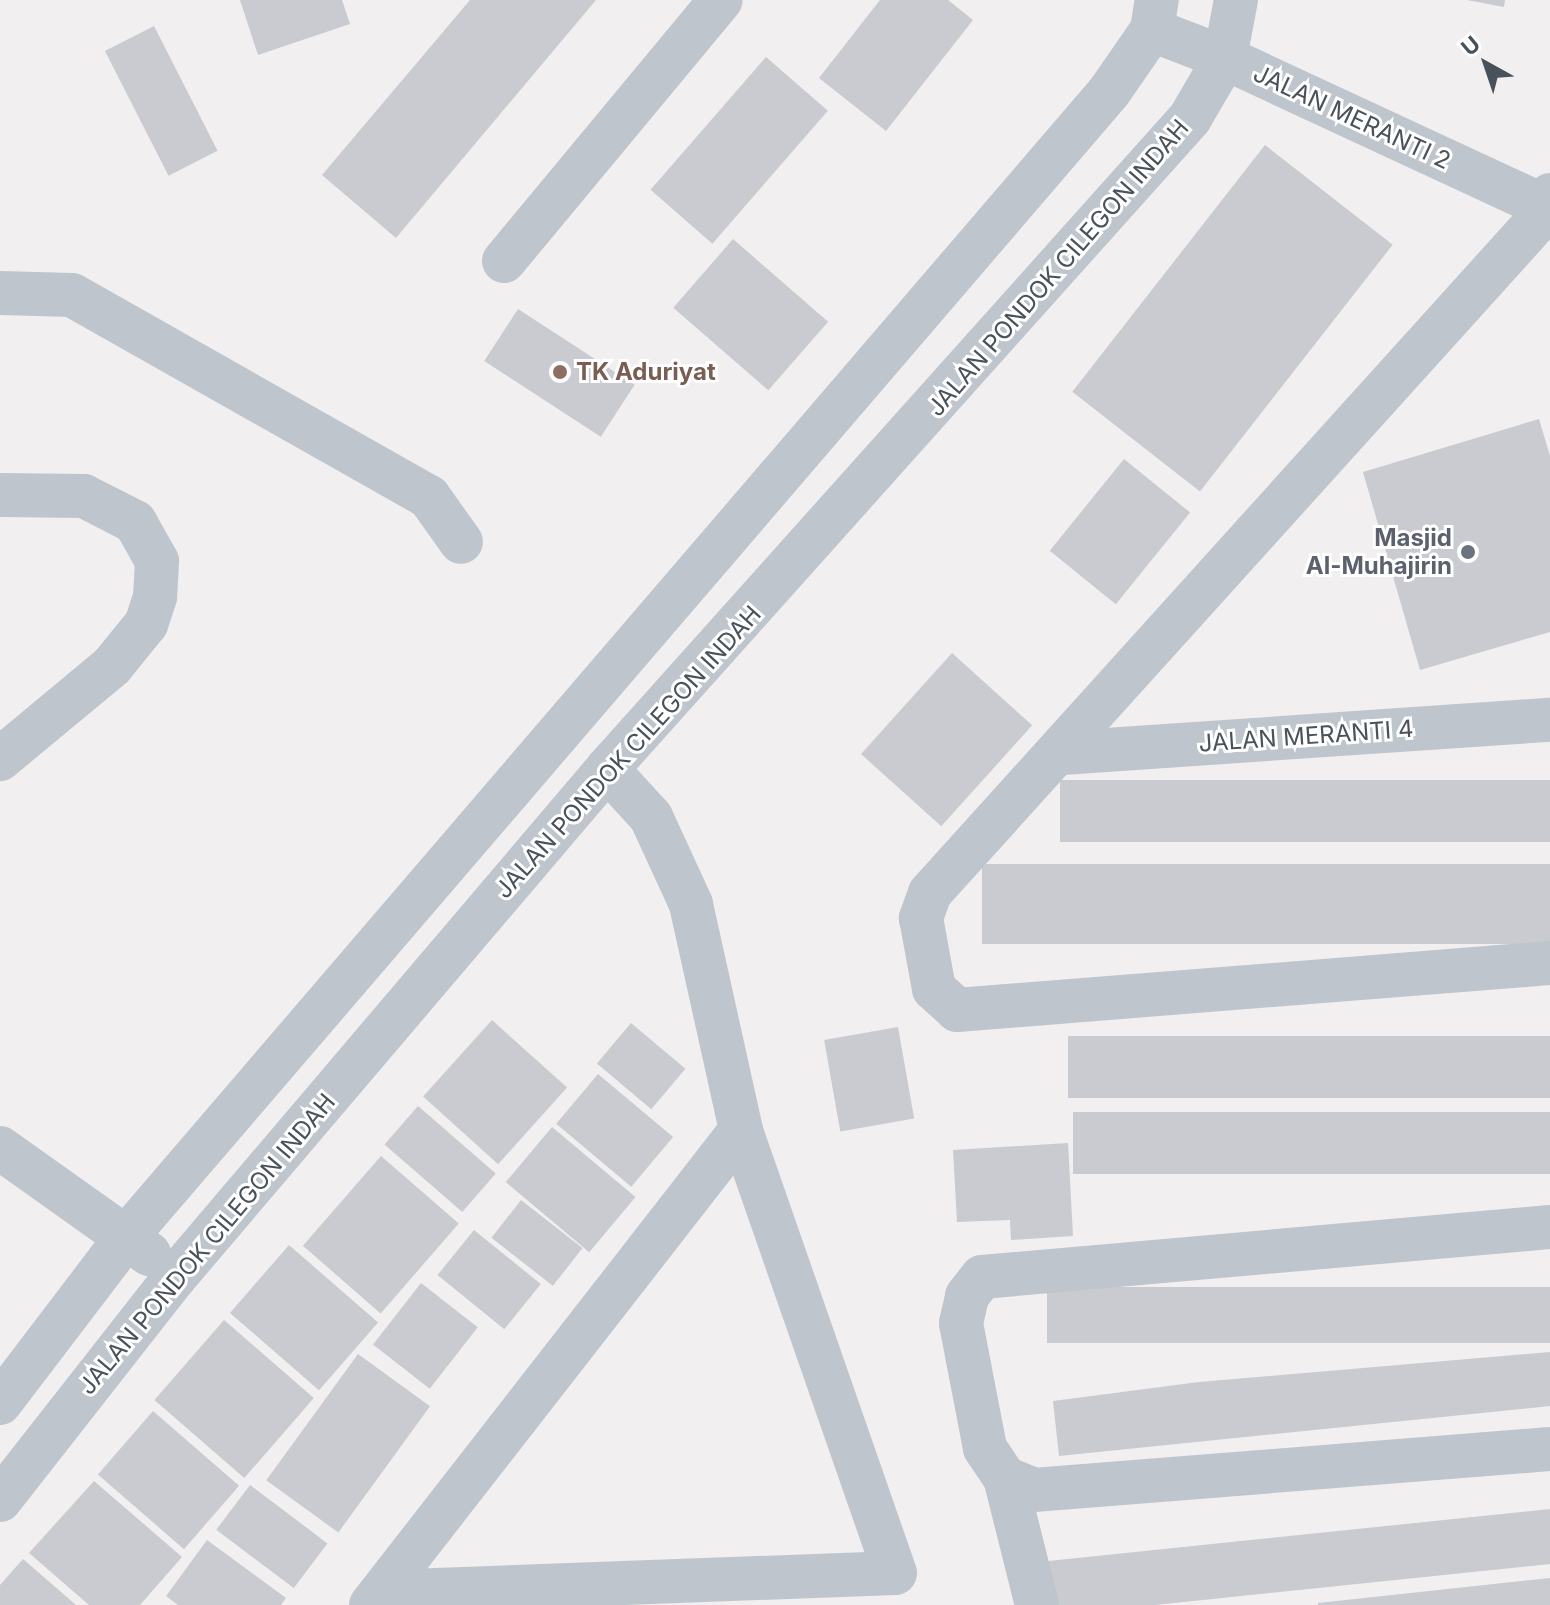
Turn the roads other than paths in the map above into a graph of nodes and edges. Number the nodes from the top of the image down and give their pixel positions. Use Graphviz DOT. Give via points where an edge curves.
graph roads {
  1 [pos="721,0"];
  2 [pos="1236,0"];
  3 [pos="1154,15"];
  4 [pos="1225,58"];
  5 [pos="1549,204"];
  6 [pos="504,261"];
  7 [pos="0,293"];
  8 [pos="0,495"];
  9 [pos="461,542"];
  10 [pos="1550,720"];
  11 [pos="1062,753"];
  12 [pos="0,759"];
  13 [pos="607,769"];
  14 [pos="1550,963"];
  15 [pos="741,1130"];
  16 [pos="0,1148"];
  17 [pos="1550,1227"];
  18 [pos="127,1236"];
  19 [pos="175,1277"];
  20 [pos="0,1403"];
  21 [pos="1550,1449"];
  22 [pos="1005,1478"];
  23 [pos="0,1500"];
  24 [pos="377,1599"];
  25 [pos="1037,1605"];
  1 -- 6 [label="street"];
  2 -- 4 [label="street, JALAN PONDOK CILEGON INDAH"];
  3 -- 4 [label="street, JALAN MERANTI 2"];
  3 -- 18 [label="street" via="1109,92"];
  4 -- 5 [label="street, JALAN MERANTI 2"];
  4 -- 13 [label="street, JALAN PONDOK CILEGON INDAH" via="1190,118 1149,166"];
  5 -- 11 [label="street"];
  7 -- 9 [label="street" via="72,295 429,497"];
  8 -- 12 [label="street" via="84,496 135,522 157,561 155,597 146,624 112,666"];
  10 -- 11 [label="street, JALAN MERANTI 4"];
  11 -- 14 [label="street" via="930,893 921,918 926,955 934,989 957,1010"];
  13 -- 15 [label="street" via="651,817 677,865 691,904"];
  13 -- 19 [label="street, JALAN PONDOK CILEGON INDAH"];
  15 -- 24 [label="street"];
  15 -- 24 [label="street" via="895,1573"];
  16 -- 18 [label="street"];
  17 -- 22 [label="street" via="982,1277 967,1296 961,1323 985,1448"];
  18 -- 19 [label="street"];
  18 -- 20 [label="street"];
  19 -- 23 [label="street, JALAN PONDOK CILEGON INDAH"];
  21 -- 22 [label="street" via="1034,1490"];
  22 -- 25 [label="street"];
}
